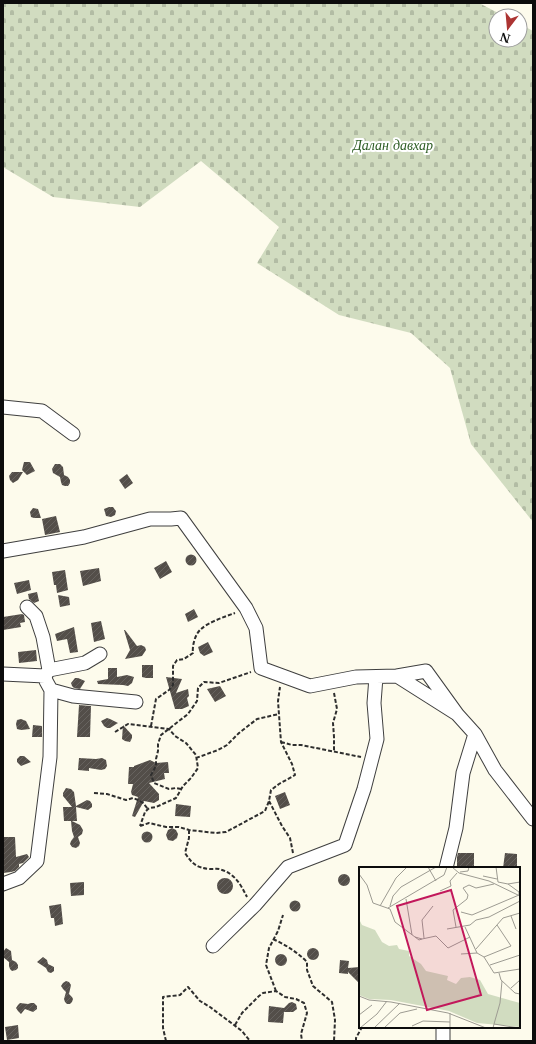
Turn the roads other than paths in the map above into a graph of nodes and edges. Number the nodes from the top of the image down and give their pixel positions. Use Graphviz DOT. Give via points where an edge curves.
graph roads {
  1 [pos="3,407"];
  2 [pos="73,434"];
  3 [pos="3,551"];
  4 [pos="27,607"];
  5 [pos="100,654"];
  6 [pos="47,673"];
  7 [pos="3,674"];
  8 [pos="376,676"];
  9 [pos="397,676"];
  10 [pos="51,690"];
  11 [pos="136,702"];
  12 [pos="457,714"];
  13 [pos="475,734"];
  14 [pos="533,819"];
  15 [pos="446,867"];
  16 [pos="3,884"];
  17 [pos="213,946"];
  18 [pos="443,1028"];
  19 [pos="443,1041"];
  1 -- 2 [label="street" via="42,411"];
  3 -- 8 [label="street" via="84,537 150,519 181,518 246,608 256,628 261,668 310,686 356,676"];
  4 -- 6 [label="street" via="36,616"];
  5 -- 6 [label="street" via="85,663"];
  6 -- 7 [label="street"];
  6 -- 10 [label="street" via="46,681"];
  8 -- 9 [label="street"];
  8 -- 17 [label="street" via="374,703 377,739 364,789 345,845 288,867 252,909"];
  9 -- 12 [label="street"];
  9 -- 12 [label="street" via="426,671"];
  10 -- 11 [label="street" via="72,696"];
  10 -- 16 [label="street" via="50,757 37,861 19,878"];
  12 -- 13 [label="street"];
  13 -- 14 [label="street" via="496,770"];
  13 -- 15 [label="street" via="463,773 456,828"];
  18 -- 19 [label="street"];
}
